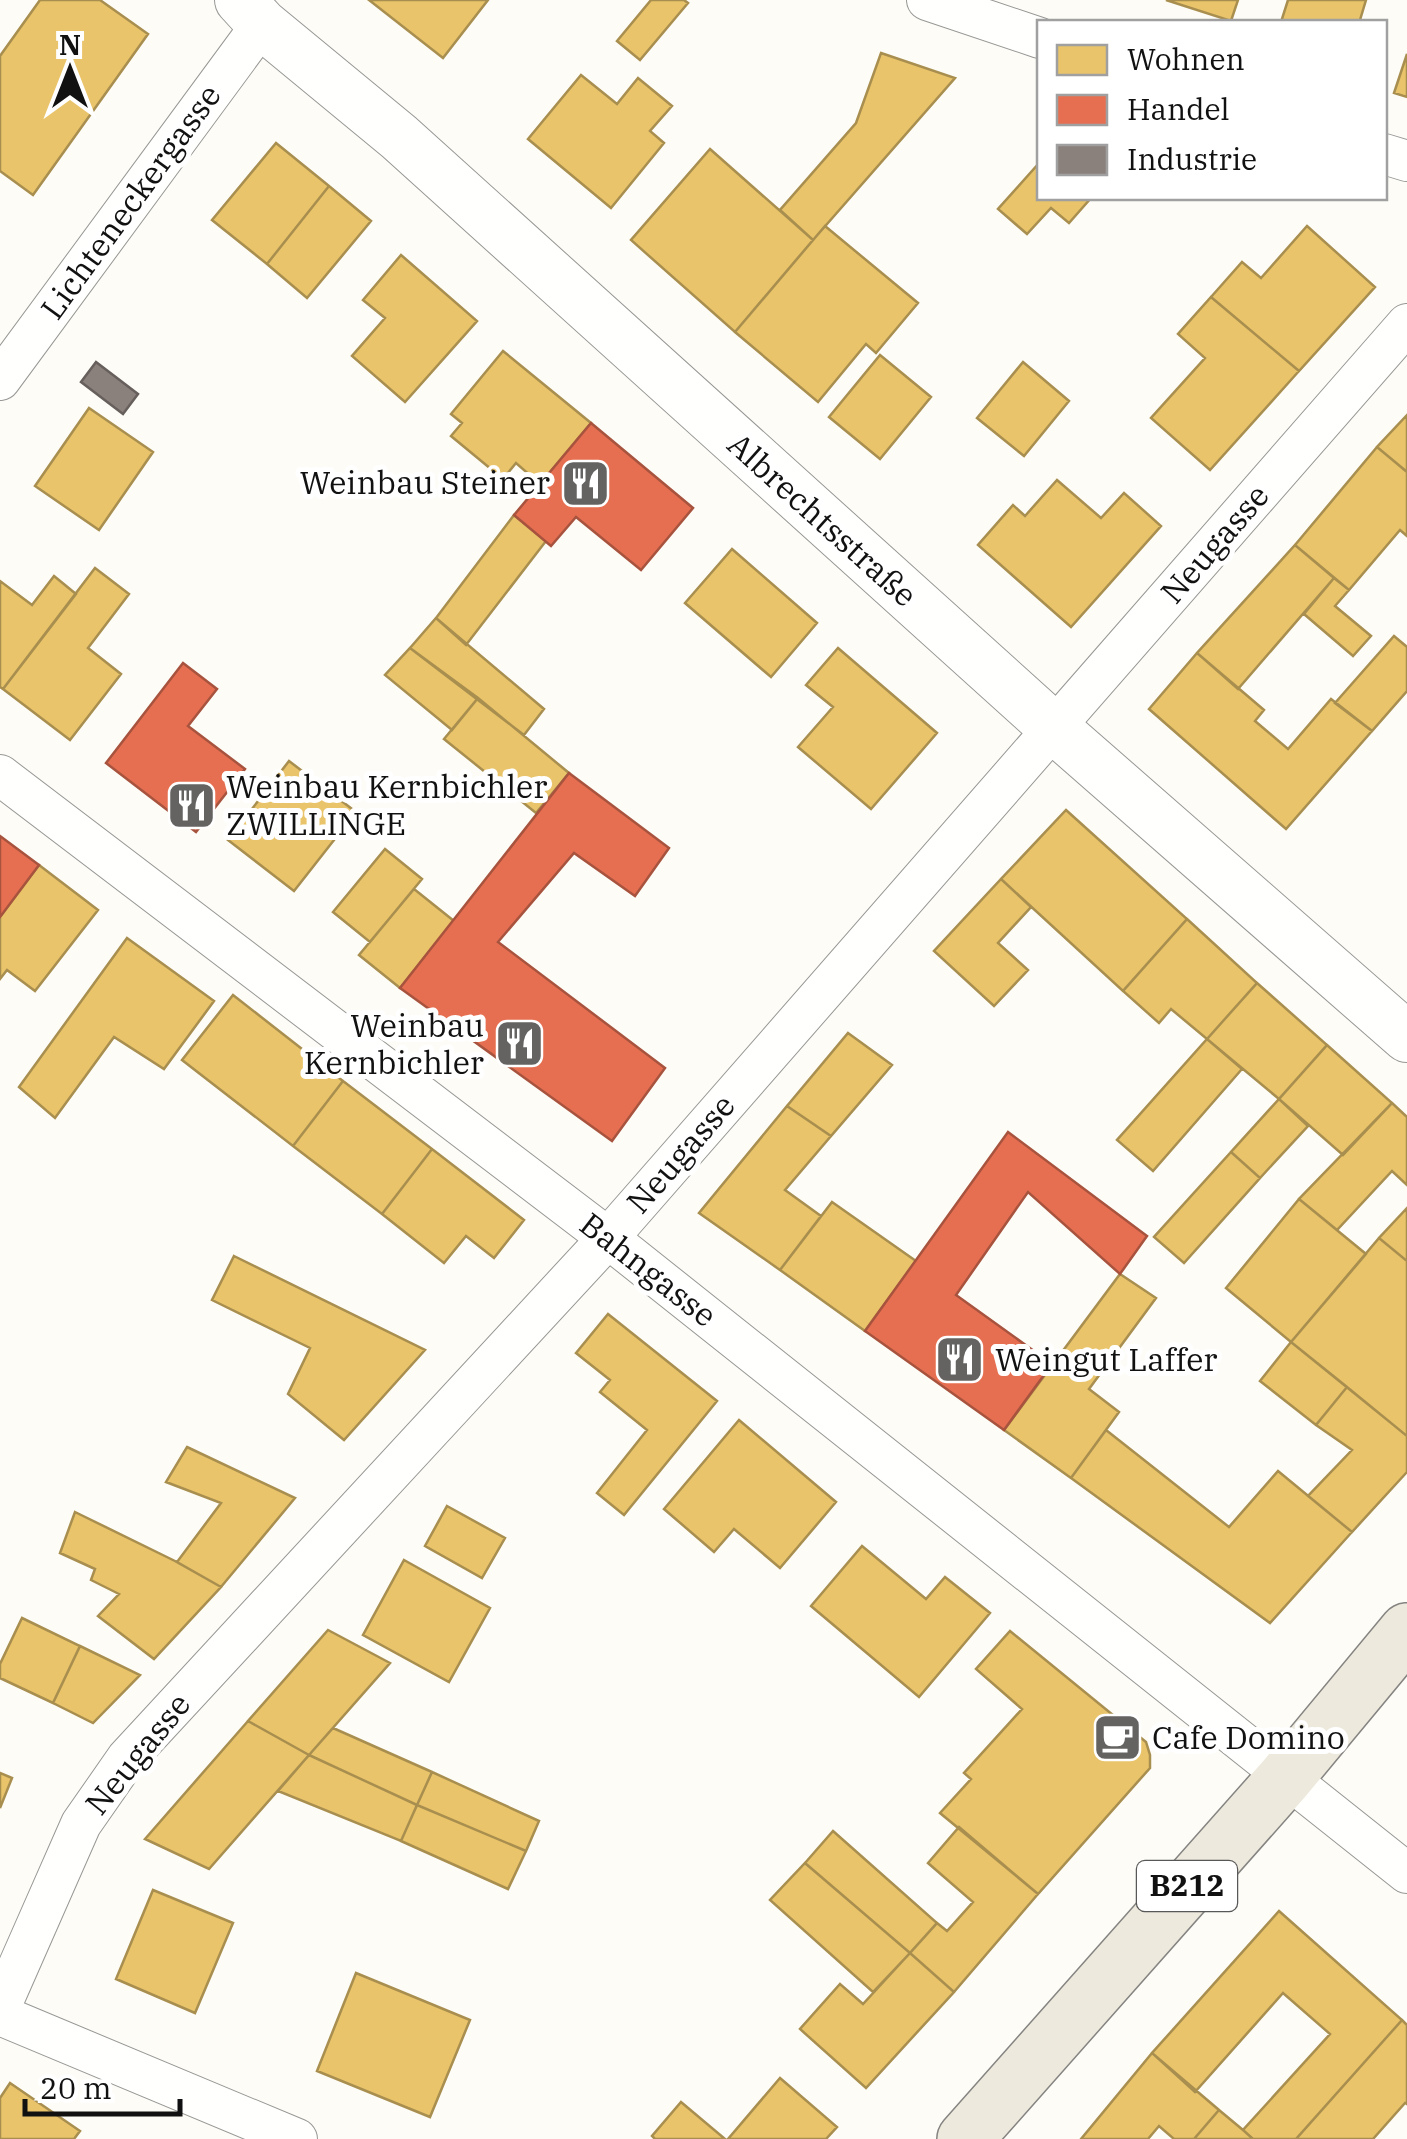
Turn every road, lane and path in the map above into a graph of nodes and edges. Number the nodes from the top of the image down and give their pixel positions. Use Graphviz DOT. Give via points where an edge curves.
graph roads {
  1 [pos="927,0"];
  2 [pos="251,12"];
  3 [pos="1037,37"];
  4 [pos="1407,324"];
  5 [pos="0,380"];
  6 [pos="1054,728"];
  7 [pos="0,775"];
  8 [pos="1407,1037"];
  9 [pos="608,1238"];
  10 [pos="1407,1632"];
  11 [pos="1285,1778"];
  12 [pos="1407,1872"];
  13 [pos="0,2012"];
  14 [pos="297,2139"];
  15 [pos="965,2139"];
  1 -- 3 [label="street"];
  2 -- 5 [label="street, Lichteneckergasse"];
  2 -- 6 [label="street, Albrechtsstraße"];
  4 -- 6 [label="street, Neugasse"];
  6 -- 8 [label="street, Albrechtsstraße"];
  6 -- 9 [label="street, Neugasse"];
  7 -- 9 [label="street, Bahngasse"];
  9 -- 11 [label="street, Bahngasse"];
  9 -- 13 [label="street, Neugasse" via="127,1758 81,1824"];
  10 -- 11 [label="main road, B212"];
  11 -- 12 [label="street, Bahngasse"];
  11 -- 15 [label="main road, B212"];
  13 -- 14 [label="street"];
}
